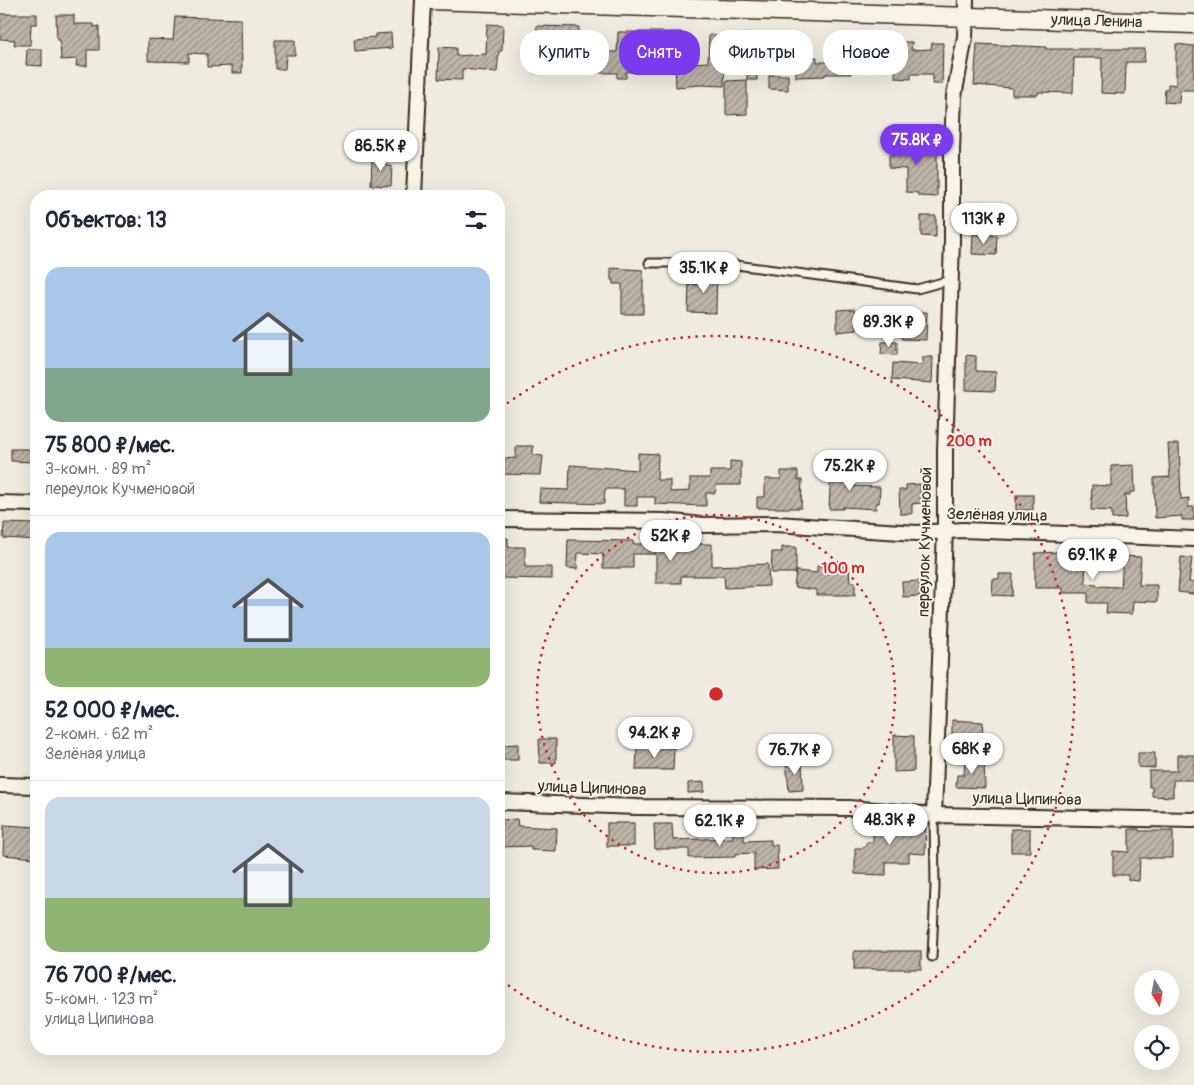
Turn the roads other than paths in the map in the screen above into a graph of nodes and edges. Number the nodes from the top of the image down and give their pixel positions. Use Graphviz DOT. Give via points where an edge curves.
graph roads {
  1 [pos="423,0"];
  2 [pos="429,0"];
  3 [pos="966,0"];
  4 [pos="966,18"];
  5 [pos="1194,24"];
  6 [pos="414,190"];
  7 [pos="649,263"];
  8 [pos="950,280"];
  9 [pos="0,503"];
  10 [pos="30,504"];
  11 [pos="505,519"];
  12 [pos="945,530"];
  13 [pos="1194,539"];
  14 [pos="0,785"];
  15 [pos="30,786"];
  16 [pos="505,802"];
  17 [pos="934,815"];
  18 [pos="1194,820"];
  19 [pos="932,958"];
  1 -- 6 [label="street"];
  2 -- 4 [label="street, улица Ленина"];
  3 -- 4 [label="street, переулок Кучменовой"];
  4 -- 5 [label="street, улица Ленина"];
  4 -- 8 [label="street, переулок Кучменовой" via="954,96"];
  7 -- 8 [label="lane" via="721,263 918,289"];
  8 -- 12 [label="street, переулок Кучменовой" via="944,450"];
  9 -- 10 [label="street"];
  11 -- 12 [label="street, Зелёная улица" via="776,524 917,533"];
  12 -- 13 [label="street, Зелёная улица"];
  12 -- 17 [label="street, переулок Кучменовой"];
  14 -- 15 [label="street"];
  16 -- 17 [label="street, улица Ципинова" via="637,807 849,808"];
  17 -- 18 [label="street, улица Ципинова"];
  17 -- 19 [label="lane"];
}
